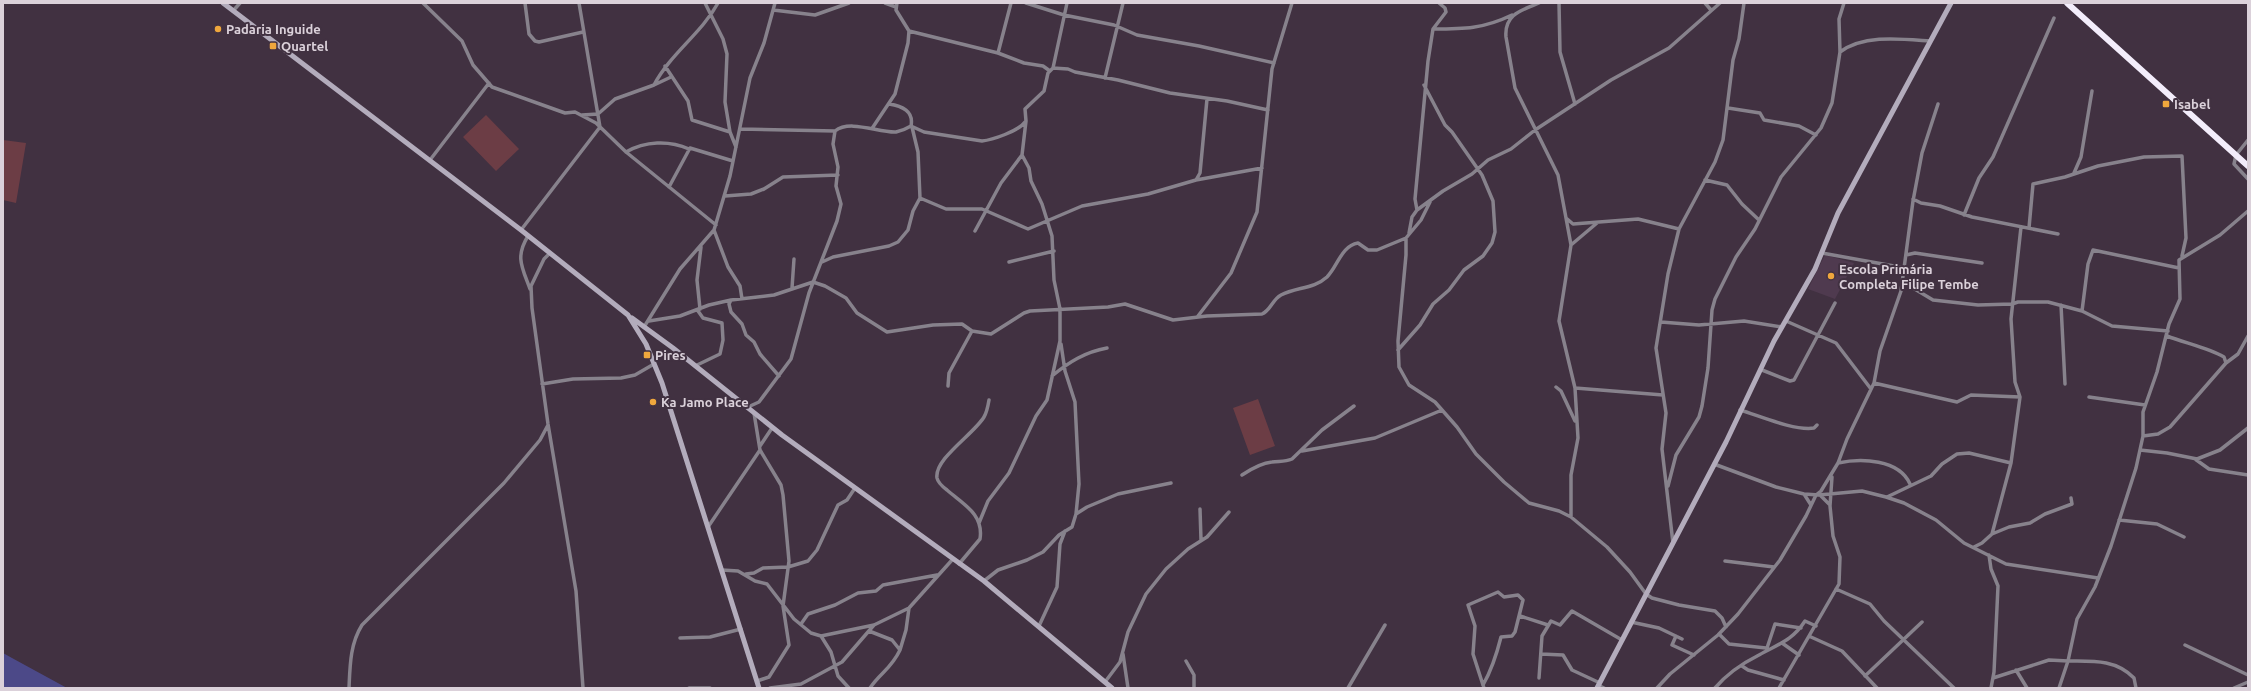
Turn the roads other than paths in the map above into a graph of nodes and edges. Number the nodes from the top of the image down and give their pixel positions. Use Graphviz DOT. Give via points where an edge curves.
graph roads {
  1 [pos="223,3"];
  2 [pos="240,3"];
  3 [pos="422,3"];
  4 [pos="525,3"];
  5 [pos="579,3"];
  6 [pos="705,3"];
  7 [pos="718,3"];
  8 [pos="775,3"];
  9 [pos="849,3"];
  10 [pos="885,3"];
  11 [pos="1011,3"];
  12 [pos="1026,3"];
  13 [pos="1067,3"];
  14 [pos="1123,3"];
  15 [pos="1292,3"];
  16 [pos="1439,3"];
  17 [pos="1539,3"];
  18 [pos="1559,3"];
  19 [pos="1705,3"];
  20 [pos="1720,3"];
  21 [pos="1744,3"];
  22 [pos="1844,3"];
  23 [pos="1951,3"];
  24 [pos="2067,3"];
  25 [pos="896,5"];
  26 [pos="773,10"];
  27 [pos="1711,10"];
  28 [pos="233,11"];
  29 [pos="1064,15"];
  30 [pos="1513,15"];
  31 [pos="711,16"];
  32 [pos="2054,18"];
  33 [pos="1117,26"];
  34 [pos="1433,29"];
  35 [pos="909,31"];
  36 [pos="583,32"];
  37 [pos="1930,42"];
  38 [pos="1840,52"];
  39 [pos="998,53"];
  40 [pos="1274,63"];
  41 [pos="665,66"];
  42 [pos="1051,69"];
  43 [pos="671,77"];
  44 [pos="1105,78"];
  45 [pos="489,83"];
  46 [pos="654,85"];
  47 [pos="1424,85"];
  48 [pos="2092,91"];
  49 [pos="1207,99"];
  50 [pos="889,104"];
  51 [pos="1575,104"];
  52 [pos="1938,104"];
  53 [pos="1728,108"];
  54 [pos="1268,110"];
  55 [pos="598,114"];
  56 [pos="581,115"];
  57 [pos="1026,121"];
  58 [pos="600,127"];
  59 [pos="873,127"];
  60 [pos="912,127"];
  61 [pos="740,129"];
  62 [pos="1535,130"];
  63 [pos="835,131"];
  64 [pos="730,132"];
  65 [pos="1816,135"];
  66 [pos="2248,140"];
  67 [pos="736,148"];
  68 [pos="689,149"];
  69 [pos="626,152"];
  70 [pos="1022,155"];
  71 [pos="2236,155"];
  72 [pos="430,160"];
  73 [pos="733,161"];
  74 [pos="2248,166"];
  75 [pos="1262,168"];
  76 [pos="1478,168"];
  77 [pos="2074,172"];
  78 [pos="838,175"];
  79 [pos="2248,179"];
  80 [pos="1196,180"];
  81 [pos="1705,180"];
  82 [pos="669,187"];
  83 [pos="725,196"];
  84 [pos="920,198"];
  85 [pos="1913,199"];
  86 [pos="1430,202"];
  87 [pos="1921,204"];
  88 [pos="984,210"];
  89 [pos="1417,210"];
  90 [pos="1912,210"];
  91 [pos="2248,211"];
  92 [pos="1964,215"];
  93 [pos="1566,218"];
  94 [pos="1047,220"];
  95 [pos="1759,220"];
  96 [pos="1599,222"];
  97 [pos="716,225"];
  98 [pos="2021,228"];
  99 [pos="2029,228"];
  100 [pos="1679,229"];
  101 [pos="521,230"];
  102 [pos="714,230"];
  103 [pos="975,231"];
  104 [pos="1409,234"];
  105 [pos="2058,234"];
  106 [pos="528,236"];
  107 [pos="1406,238"];
  108 [pos="1571,245"];
  109 [pos="701,246"];
  110 [pos="1054,251"];
  111 [pos="825,252"];
  112 [pos="550,253"];
  113 [pos="1822,253"];
  114 [pos="1906,255"];
  115 [pos="2182,256"];
  116 [pos="833,257"];
  117 [pos="794,260"];
  118 [pos="822,262"];
  119 [pos="1009,262"];
  120 [pos="1982,263"];
  121 [pos="1905,268"];
  122 [pos="2179,268"];
  123 [pos="813,282"];
  124 [pos="1903,282"];
  125 [pos="803,285"];
  126 [pos="1907,285"];
  127 [pos="1902,287"];
  128 [pos="792,288"];
  129 [pos="531,290"];
  130 [pos="809,293"];
  131 [pos="742,299"];
  132 [pos="731,300"];
  133 [pos="1835,303"];
  134 [pos="2012,304"];
  135 [pos="2061,305"];
  136 [pos="1060,309"];
  137 [pos="699,310"];
  138 [pos="2082,311"];
  139 [pos="628,315"];
  140 [pos="1198,316"];
  141 [pos="649,321"];
  142 [pos="1786,321"];
  143 [pos="1661,322"];
  144 [pos="1710,323"];
  145 [pos="644,327"];
  146 [pos="1782,327"];
  147 [pos="972,332"];
  148 [pos="2168,334"];
  149 [pos="1819,335"];
  150 [pos="2248,336"];
  151 [pos="1060,341"];
  152 [pos="1107,348"];
  153 [pos="1398,350"];
  154 [pos="2224,357"];
  155 [pos="2233,359"];
  156 [pos="2226,363"];
  157 [pos="654,364"];
  158 [pos="1064,365"];
  159 [pos="695,366"];
  160 [pos="1762,370"];
  161 [pos="779,376"];
  162 [pos="1052,376"];
  163 [pos="1874,383"];
  164 [pos="542,384"];
  165 [pos="2065,384"];
  166 [pos="948,386"];
  167 [pos="1556,387"];
  168 [pos="1575,388"];
  169 [pos="1871,389"];
  170 [pos="1663,394"];
  171 [pos="2020,397"];
  172 [pos="2089,397"];
  173 [pos="989,400"];
  174 [pos="2145,405"];
  175 [pos="1354,406"];
  176 [pos="748,407"];
  177 [pos="1442,410"];
  178 [pos="1740,410"];
  179 [pos="754,412"];
  180 [pos="548,424"];
  181 [pos="1576,424"];
  182 [pos="1817,425"];
  183 [pos="772,428"];
  184 [pos="2248,428"];
  185 [pos="769,433"];
  186 [pos="782,435"];
  187 [pos="2144,436"];
  188 [pos="760,448"];
  189 [pos="2140,450"];
  190 [pos="1302,451"];
  191 [pos="2195,459"];
  192 [pos="1838,463"];
  193 [pos="2011,463"];
  194 [pos="1714,464"];
  195 [pos="1242,475"];
  196 [pos="1832,475"];
  197 [pos="2248,475"];
  198 [pos="1171,483"];
  199 [pos="1910,484"];
  200 [pos="855,488"];
  201 [pos="1667,489"];
  202 [pos="1804,494"];
  203 [pos="1830,494"];
  204 [pos="1817,495"];
  205 [pos="1886,497"];
  206 [pos="2071,498"];
  207 [pos="1811,505"];
  208 [pos="1830,506"];
  209 [pos="1200,509"];
  210 [pos="1229,512"];
  211 [pos="1076,514"];
  212 [pos="1571,517"];
  213 [pos="2118,520"];
  214 [pos="979,523"];
  215 [pos="708,527"];
  216 [pos="1065,531"];
  217 [pos="1992,534"];
  218 [pos="2184,537"];
  219 [pos="1201,540"];
  220 [pos="1674,544"];
  221 [pos="1974,547"];
  222 [pos="1989,555"];
  223 [pos="952,560"];
  224 [pos="1725,561"];
  225 [pos="959,564"];
  226 [pos="788,567"];
  227 [pos="1774,567"];
  228 [pos="722,570"];
  229 [pos="745,574"];
  230 [pos="937,575"];
  231 [pos="2098,578"];
  232 [pos="984,581"];
  233 [pos="1836,589"];
  234 [pos="1646,594"];
  235 [pos="783,606"];
  236 [pos="909,608"];
  237 [pos="1520,616"];
  238 [pos="1631,622"];
  239 [pos="1922,622"];
  240 [pos="801,624"];
  241 [pos="874,625"];
  242 [pos="1385,625"];
  243 [pos="1548,625"];
  244 [pos="1039,626"];
  245 [pos="1816,626"];
  246 [pos="1726,627"];
  247 [pos="1801,628"];
  248 [pos="741,629"];
  249 [pos="869,631"];
  250 [pos="1719,634"];
  251 [pos="821,636"];
  252 [pos="1676,636"];
  253 [pos="1811,637"];
  254 [pos="680,638"];
  255 [pos="1682,639"];
  256 [pos="1904,639"];
  257 [pos="1622,640"];
  258 [pos="1782,644"];
  259 [pos="2184,645"];
  260 [pos="1767,649"];
  261 [pos="900,650"];
  262 [pos="1123,651"];
  263 [pos="1542,654"];
  264 [pos="1694,654"];
  265 [pos="1799,655"];
  266 [pos="1186,661"];
  267 [pos="2068,661"];
  268 [pos="834,665"];
  269 [pos="1742,666"];
  270 [pos="2016,670"];
  271 [pos="2248,675"];
  272 [pos="1866,676"];
  273 [pos="1539,678"];
  274 [pos="1993,678"];
  275 [pos="1784,680"];
  276 [pos="757,682"];
  277 [pos="805,682"];
  278 [pos="1105,682"];
  279 [pos="2248,682"];
  280 [pos="1599,685"];
  281 [pos="1484,687"];
  282 [pos="349,688"];
  283 [pos="583,688"];
  284 [pos="689,688"];
  285 [pos="710,688"];
  286 [pos="759,688"];
  287 [pos="770,688"];
  288 [pos="804,688"];
  289 [pos="849,688"];
  290 [pos="870,688"];
  291 [pos="1112,688"];
  292 [pos="1128,688"];
  293 [pos="1194,688"];
  294 [pos="1348,688"];
  295 [pos="1604,688"];
  296 [pos="1657,688"];
  297 [pos="1714,688"];
  298 [pos="1780,688"];
  299 [pos="1877,688"];
  300 [pos="1954,688"];
  301 [pos="1991,688"];
  302 [pos="2027,688"];
  303 [pos="2059,688"];
  304 [pos="2136,688"];
  305 [pos="2234,688"];
  1 -- 28 [label="street"];
  2 -- 28 [label="street"];
  3 -- 45 [label="street" via="462,41 473,65"];
  4 -- 36 [label="street" via="529,34 535,41"];
  5 -- 36 [label="street"];
  6 -- 31 [label="street"];
  7 -- 31 [label="street"];
  8 -- 26 [label="street"];
  9 -- 26 [label="street" via="815,16"];
  10 -- 25 [label="street"];
  11 -- 39 [label="street"];
  12 -- 29 [label="street"];
  13 -- 29 [label="street"];
  14 -- 33 [label="street"];
  15 -- 40 [label="street"];
  16 -- 34 [label="street" via="1446,12"];
  17 -- 30 [label="street"];
  18 -- 51 [label="street" via="1560,52"];
  19 -- 27 [label="street"];
  20 -- 27 [label="street"];
  21 -- 53 [label="street" via="1733,60"];
  22 -- 38 [label="street" via="1840,19"];
  23 -- 37 [label="street"];
  24 -- 71 [label="highway"];
  25 -- 35 [label="street" via="900,19"];
  26 -- 61 [label="street" via="764,43 750,78"];
  27 -- 51 [label="street" via="1669,48 1611,80"];
  28 -- 72 [label="street"];
  29 -- 33 [label="street"];
  29 -- 42 [label="street"];
  30 -- 34 [label="street" via="1484,26 1464,30"];
  30 -- 62 [label="street" via="1506,32 1513,84"];
  31 -- 41 [label="street"];
  31 -- 64 [label="street" via="723,39 727,54 725,102"];
  32 -- 92 [label="street" via="1997,148 1979,178"];
  33 -- 40 [label="street" via="1137,35"];
  33 -- 44 [label="street"];
  34 -- 47 [label="street"];
  35 -- 39 [label="street"];
  35 -- 50 [label="street" via="895,94"];
  36 -- 55 [label="street"];
  37 -- 38 [label="street" via="1870,41 1851,45"];
  37 -- 113 [label="street" via="1838,213"];
  38 -- 65 [label="street" via="1832,103"];
  39 -- 42 [label="street" via="1024,63"];
  40 -- 54 [label="street"];
  41 -- 43 [label="street"];
  41 -- 46 [label="street"];
  42 -- 44 [label="street" via="1068,68 1075,72"];
  42 -- 57 [label="street" via="1044,91 1025,109"];
  43 -- 46 [label="street"];
  43 -- 64 [label="street" via="688,101 692,120"];
  44 -- 49 [label="street"];
  45 -- 56 [label="street" via="494,88 565,113 574,112"];
  45 -- 72 [label="street"];
  46 -- 55 [label="street" via="615,99"];
  47 -- 76 [label="street" via="1445,125"];
  47 -- 89 [label="street" via="1415,199"];
  48 -- 77 [label="street" via="2081,157"];
  49 -- 54 [label="street"];
  49 -- 80 [label="street" via="1200,173"];
  50 -- 59 [label="street"];
  50 -- 60 [label="street" via="906,109"];
  51 -- 62 [label="street"];
  52 -- 85 [label="street" via="1922,153"];
  53 -- 65 [label="street" via="1760,113 1766,120 1799,126"];
  53 -- 81 [label="street" via="1720,150"];
  54 -- 75 [label="street"];
  55 -- 56 [label="street"];
  55 -- 58 [label="street"];
  56 -- 58 [label="street"];
  57 -- 60 [label="street" via="1019,128 982,141 924,132"];
  57 -- 70 [label="street"];
  58 -- 69 [label="street"];
  58 -- 101 [label="street"];
  59 -- 60 [label="street" via="896,132"];
  59 -- 63 [label="street" via="840,128"];
  60 -- 84 [label="street" via="918,152"];
  61 -- 63 [label="street"];
  61 -- 67 [label="street"];
  62 -- 76 [label="street" via="1517,145 1494,156"];
  62 -- 93 [label="street" via="1558,176"];
  63 -- 78 [label="street" via="833,144"];
  64 -- 67 [label="street"];
  65 -- 95 [label="street" via="1786,169"];
  66 -- 71 [label="street"];
  67 -- 73 [label="street"];
  68 -- 69 [label="street" via="676,143 662,142 635,147"];
  68 -- 73 [label="street"];
  68 -- 82 [label="street"];
  69 -- 82 [label="street"];
  70 -- 88 [label="street"];
  70 -- 94 [label="street"];
  71 -- 74 [label="highway"];
  71 -- 79 [label="street" via="2234,164"];
  72 -- 101 [label="street"];
  73 -- 83 [label="street"];
  75 -- 80 [label="street"];
  75 -- 140 [label="street" via="1257,212 1243,248 1231,272"];
  76 -- 86 [label="street"];
  76 -- 153 [label="street" via="1494,206 1495,232 1492,242 1483,256 1464,270 1449,290 1433,304 1420,326"];
  77 -- 99 [label="street" via="2065,177 2033,184"];
  77 -- 115 [label="street" via="2144,157 2182,156 2186,238"];
  78 -- 83 [label="street" via="783,178 751,194"];
  78 -- 111 [label="street" via="836,191 841,208"];
  80 -- 94 [label="street" via="1148,194 1082,206"];
  81 -- 95 [label="street" via="1727,185"];
  81 -- 100 [label="street"];
  82 -- 97 [label="street"];
  83 -- 97 [label="street"];
  84 -- 88 [label="street" via="946,209"];
  84 -- 116 [label="street" via="909,227 898,242 883,248"];
  85 -- 87 [label="street"];
  85 -- 90 [label="street"];
  86 -- 89 [label="street"];
  86 -- 104 [label="street" via="1421,220"];
  87 -- 90 [label="street"];
  87 -- 92 [label="street" via="1940,206"];
  88 -- 94 [label="street" via="1028,229"];
  88 -- 103 [label="street"];
  89 -- 104 [label="street" via="1412,217"];
  90 -- 114 [label="street"];
  91 -- 115 [label="street" via="2220,235"];
  92 -- 98 [label="street"];
  93 -- 96 [label="street" via="1573,224"];
  93 -- 108 [label="street"];
  94 -- 110 [label="street"];
  95 -- 144 [label="street" via="1736,257 1715,299"];
  96 -- 100 [label="street" via="1638,219"];
  96 -- 108 [label="street"];
  97 -- 102 [label="street"];
  98 -- 99 [label="street"];
  98 -- 134 [label="street"];
  99 -- 105 [label="street"];
  100 -- 143 [label="street" via="1668,274"];
  101 -- 106 [label="street"];
  102 -- 109 [label="street"];
  102 -- 131 [label="street" via="728,267 740,286"];
  104 -- 107 [label="street"];
  106 -- 112 [label="street"];
  106 -- 129 [label="street" via="521,247 520,262"];
  107 -- 140 [label="street" via="1377,250 1368,250 1358,244 1351,246 1320,283 1281,295 1269,310 1262,314"];
  107 -- 153 [label="street"];
  108 -- 168 [label="street" via="1559,321"];
  109 -- 137 [label="street" via="697,280"];
  109 -- 141 [label="street" via="671,282"];
  110 -- 119 [label="street"];
  110 -- 136 [label="street" via="1054,280"];
  111 -- 116 [label="street"];
  111 -- 118 [label="street"];
  112 -- 129 [label="street" via="544,259"];
  112 -- 139 [label="street"];
  113 -- 121 [label="street"];
  113 -- 142 [label="street"];
  114 -- 120 [label="street" via="1915,253"];
  114 -- 121 [label="street"];
  115 -- 122 [label="street" via="2178,262"];
  116 -- 118 [label="street"];
  117 -- 128 [label="street"];
  118 -- 123 [label="street"];
  121 -- 124 [label="street"];
  122 -- 138 [label="street" via="2093,250 2088,264"];
  122 -- 148 [label="street" via="2180,299 2169,324"];
  123 -- 125 [label="street"];
  123 -- 130 [label="street"];
  123 -- 147 [label="street" via="846,298 857,313 887,332 933,325 962,324"];
  124 -- 126 [label="street"];
  124 -- 127 [label="street"];
  125 -- 128 [label="street"];
  125 -- 130 [label="street"];
  126 -- 127 [label="street"];
  126 -- 134 [label="street" via="1933,300 1978,305"];
  127 -- 163 [label="street" via="1883,344"];
  128 -- 131 [label="street" via="774,295"];
  129 -- 164 [label="street"];
  130 -- 161 [label="street" via="793,354"];
  131 -- 132 [label="street"];
  132 -- 137 [label="street"];
  132 -- 161 [label="street" via="731,312"];
  133 -- 149 [label="street"];
  134 -- 135 [label="street" via="2036,302"];
  134 -- 171 [label="street" via="2015,378"];
  135 -- 138 [label="street"];
  135 -- 165 [label="street"];
  136 -- 140 [label="street" via="1125,304 1174,320"];
  136 -- 147 [label="street" via="1024,312 991,334"];
  136 -- 151 [label="street"];
  137 -- 141 [label="street"];
  137 -- 159 [label="street" via="703,318 722,323 723,340 720,354"];
  138 -- 148 [label="street" via="2112,326"];
  139 -- 145 [label="street"];
  139 -- 157 [label="street" via="646,344"];
  141 -- 145 [label="street"];
  142 -- 146 [label="street"];
  142 -- 149 [label="street"];
  143 -- 144 [label="street" via="1694,325"];
  143 -- 170 [label="street" via="1656,355"];
  144 -- 146 [label="street" via="1744,321"];
  144 -- 201 [label="street" via="1708,368 1702,406 1699,417 1676,455"];
  145 -- 159 [label="street"];
  146 -- 160 [label="street"];
  147 -- 166 [label="street" via="949,373"];
  148 -- 154 [label="street"];
  148 -- 174 [label="street"];
  149 -- 160 [label="street" via="1792,381"];
  149 -- 169 [label="street" via="1836,343"];
  150 -- 155 [label="street"];
  151 -- 158 [label="street"];
  151 -- 162 [label="street"];
  152 -- 158 [label="street"];
  153 -- 177 [label="street" via="1399,367 1403,377 1409,385 1435,402"];
  154 -- 155 [label="street"];
  154 -- 156 [label="street"];
  155 -- 156 [label="street"];
  156 -- 187 [label="street" via="2170,427 2158,434"];
  157 -- 164 [label="street" via="635,376 573,378"];
  157 -- 215 [label="street"];
  158 -- 162 [label="street"];
  158 -- 211 [label="street" via="1075,402 1079,484"];
  159 -- 176 [label="street"];
  160 -- 178 [label="street"];
  161 -- 176 [label="street" via="759,402"];
  162 -- 214 [label="street" via="1047,400 1036,416 1009,473 988,501"];
  163 -- 169 [label="street"];
  163 -- 171 [label="street" via="1957,402 1971,395"];
  164 -- 180 [label="street"];
  167 -- 181 [label="street" via="1564,397"];
  168 -- 170 [label="street"];
  168 -- 181 [label="street"];
  169 -- 192 [label="street"];
  170 -- 201 [label="street" via="1666,420 1662,449"];
  171 -- 193 [label="street"];
  172 -- 174 [label="street"];
  173 -- 214 [label="street" via="984,418 968,437 948,453 941,462 937,478 976,515"];
  174 -- 187 [label="street" via="2142,416"];
  175 -- 190 [label="street" via="1322,430"];
  176 -- 179 [label="street"];
  177 -- 190 [label="street" via="1375,438"];
  177 -- 212 [label="street" via="1477,455 1519,496 1536,506 1555,509"];
  178 -- 182 [label="street" via="1798,427 1814,428"];
  178 -- 194 [label="street"];
  179 -- 183 [label="street"];
  179 -- 188 [label="street"];
  180 -- 282 [label="street" via="540,440 504,483 362,625 353,643"];
  180 -- 283 [label="street" via="576,591"];
  181 -- 212 [label="street" via="1578,438 1571,475"];
  183 -- 185 [label="street"];
  183 -- 186 [label="street"];
  184 -- 191 [label="street" via="2220,450"];
  185 -- 186 [label="street"];
  185 -- 188 [label="street"];
  186 -- 200 [label="street"];
  187 -- 189 [label="street"];
  188 -- 215 [label="street"];
  188 -- 226 [label="street" via="781,485 788,543"];
  189 -- 191 [label="street"];
  189 -- 213 [label="street"];
  190 -- 195 [label="street" via="1285,462 1261,465"];
  191 -- 197 [label="street" via="2209,469"];
  192 -- 196 [label="street"];
  192 -- 199 [label="street" via="1860,459 1876,463 1903,473"];
  193 -- 199 [label="street" via="1969,453 1957,454 1942,464 1931,476"];
  193 -- 217 [label="street"];
  194 -- 202 [label="street" via="1776,487"];
  194 -- 220 [label="street"];
  196 -- 203 [label="street"];
  196 -- 204 [label="street"];
  198 -- 211 [label="street" via="1118,494"];
  199 -- 205 [label="street"];
  200 -- 223 [label="street" via="928,539"];
  200 -- 226 [label="street" via="847,500 838,505 814,555 808,561"];
  201 -- 220 [label="street"];
  202 -- 204 [label="street"];
  202 -- 207 [label="street"];
  203 -- 204 [label="street"];
  203 -- 205 [label="street" via="1862,491"];
  203 -- 208 [label="street"];
  204 -- 207 [label="street"];
  204 -- 208 [label="street" via="1826,499"];
  205 -- 221 [label="street" via="1904,503 1936,520 1964,543"];
  206 -- 217 [label="street" via="2072,504 2068,506 2045,514 2030,523"];
  207 -- 227 [label="street"];
  208 -- 233 [label="street" via="1833,536 1840,557 1839,584"];
  209 -- 219 [label="street"];
  210 -- 219 [label="street" via="1207,537"];
  211 -- 216 [label="street" via="1072,527"];
  212 -- 234 [label="street" via="1607,547"];
  213 -- 218 [label="street" via="2157,524"];
  213 -- 231 [label="street"];
  214 -- 225 [label="street" via="980,539"];
  215 -- 228 [label="street"];
  216 -- 232 [label="street" via="1037,556 998,570"];
  216 -- 244 [label="street" via="1060,544 1057,587"];
  217 -- 221 [label="street" via="1982,544"];
  219 -- 262 [label="street" via="1166,569 1146,594 1128,632"];
  220 -- 234 [label="street"];
  221 -- 222 [label="street"];
  222 -- 231 [label="street" via="2006,564"];
  222 -- 274 [label="street" via="1998,586"];
  223 -- 225 [label="street"];
  223 -- 230 [label="street"];
  224 -- 227 [label="street"];
  225 -- 232 [label="street"];
  226 -- 229 [label="street" via="768,567"];
  226 -- 235 [label="street"];
  227 -- 246 [label="street"];
  228 -- 229 [label="street"];
  228 -- 248 [label="street"];
  229 -- 235 [label="street" via="755,581 767,584"];
  230 -- 236 [label="street"];
  230 -- 240 [label="street" via="885,585 876,591 851,596 835,605 808,614"];
  231 -- 267 [label="street" via="2077,619"];
  232 -- 244 [label="street"];
  233 -- 245 [label="street"];
  233 -- 256 [label="street" via="1870,604"];
  234 -- 238 [label="street"];
  234 -- 246 [label="street" via="1679,605 1715,611"];
  235 -- 240 [label="street"];
  235 -- 276 [label="street" via="789,645 769,677"];
  236 -- 241 [label="street"];
  236 -- 261 [label="street"];
  237 -- 243 [label="street"];
  237 -- 281 [label="street" via="1514,634 1501,637 1499,650 1492,660"];
  237 -- 281 [label="street" via="1523,598 1518,595 1504,597 1498,592 1468,603 1475,626 1473,654"];
  238 -- 252 [label="street" via="1659,628"];
  238 -- 257 [label="street"];
  239 -- 256 [label="street"];
  240 -- 251 [label="street" via="811,633"];
  241 -- 249 [label="street"];
  241 -- 251 [label="street"];
  242 -- 294 [label="street"];
  243 -- 257 [label="street" via="1552,621 1560,625 1574,610"];
  243 -- 263 [label="street" via="1542,636"];
  244 -- 278 [label="street"];
  245 -- 247 [label="street" via="1806,621"];
  245 -- 253 [label="street"];
  246 -- 250 [label="street"];
  247 -- 258 [label="street"];
  247 -- 260 [label="street" via="1775,624"];
  248 -- 254 [label="street" via="710,637"];
  248 -- 276 [label="street"];
  249 -- 261 [label="street" via="892,640"];
  249 -- 268 [label="street" via="846,659"];
  250 -- 260 [label="street" via="1729,644"];
  250 -- 264 [label="street"];
  251 -- 268 [label="street" via="831,652"];
  252 -- 255 [label="street"];
  252 -- 264 [label="street" via="1672,645"];
  253 -- 265 [label="street"];
  253 -- 272 [label="street" via="1842,651"];
  256 -- 272 [label="street"];
  256 -- 300 [label="street"];
  257 -- 280 [label="street"];
  258 -- 260 [label="street"];
  258 -- 265 [label="street"];
  259 -- 271 [label="street"];
  260 -- 269 [label="street"];
  261 -- 290 [label="street" via="893,665"];
  262 -- 278 [label="street" via="1120,662"];
  262 -- 292 [label="street"];
  263 -- 273 [label="street"];
  263 -- 280 [label="street" via="1563,655 1572,670"];
  264 -- 296 [label="street"];
  265 -- 275 [label="street"];
  266 -- 293 [label="street" via="1194,675"];
  267 -- 270 [label="street" via="2049,660"];
  267 -- 303 [label="street"];
  267 -- 304 [label="street" via="2104,662 2118,666 2134,678"];
  268 -- 277 [label="street"];
  268 -- 289 [label="street" via="838,676"];
  269 -- 275 [label="street"];
  269 -- 297 [label="street"];
  270 -- 274 [label="street"];
  270 -- 302 [label="street"];
  272 -- 299 [label="street"];
  274 -- 301 [label="street"];
  275 -- 298 [label="street"];
  276 -- 286 [label="street"];
  277 -- 287 [label="street" via="794,686"];
  277 -- 288 [label="street"];
  278 -- 291 [label="street"];
  279 -- 305 [label="street"];
  280 -- 295 [label="street"];
  284 -- 285 [label="street"];
}
